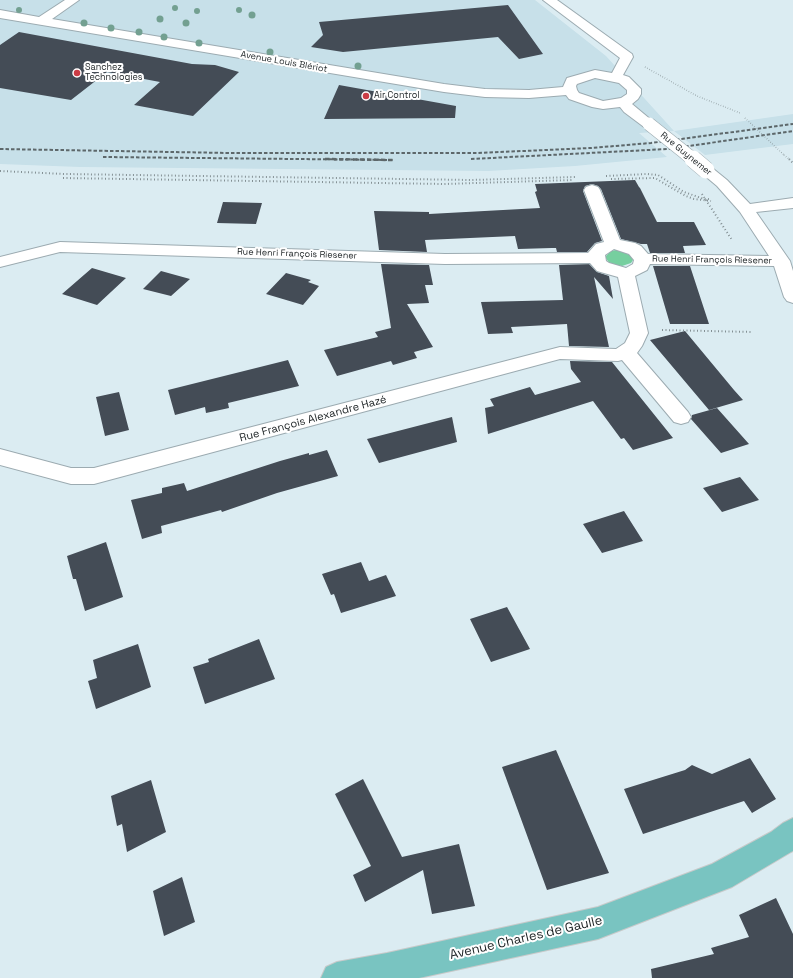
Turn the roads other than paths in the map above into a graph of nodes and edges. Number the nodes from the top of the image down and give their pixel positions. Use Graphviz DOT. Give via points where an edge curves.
graph roads {
  1 [pos="73,0"];
  2 [pos="549,0"];
  3 [pos="0,14"];
  4 [pos="41,21"];
  5 [pos="614,77"];
  6 [pos="570,91"];
  7 [pos="624,102"];
  8 [pos="592,190"];
  9 [pos="739,201"];
  10 [pos="793,203"];
  11 [pos="613,244"];
  12 [pos="596,258"];
  13 [pos="643,259"];
  14 [pos="781,261"];
  15 [pos="0,262"];
  16 [pos="626,273"];
  17 [pos="793,297"];
  18 [pos="626,352"];
  19 [pos="680,417"];
  20 [pos="0,457"];
  21 [pos="793,833"];
  22 [pos="337,978"];
  1 -- 4 [label="street"];
  2 -- 5 [label="street" via="627,57"];
  3 -- 4 [label="street, Avenue Louis Blériot"];
  4 -- 6 [label="street, Avenue Louis Blériot" via="444,88 485,93 529,94"];
  5 -- 6 [label="street" via="595,74 578,78 572,82"];
  5 -- 7 [label="street" via="624,80 634,89 631,99"];
  6 -- 7 [label="street" via="574,96 592,103 603,105"];
  7 -- 9 [label="street, Rue Guynemer, bridge" via="629,109 706,170"];
  8 -- 11 [label="street"];
  9 -- 10 [label="street"];
  9 -- 14 [label="street, Rue Guynemer"];
  11 -- 12 [label="street" via="598,250"];
  11 -- 13 [label="street" via="636,250"];
  12 -- 15 [label="street, Rue Henri François Riesener" via="445,259 60,247"];
  12 -- 16 [label="street" via="598,263 610,270"];
  13 -- 14 [label="street, Rue Henri François Riesener"];
  13 -- 16 [label="street" via="641,266"];
  14 -- 17 [label="street, Rue Guynemer"];
  16 -- 18 [label="street" via="639,333 633,346"];
  18 -- 19 [label="street"];
  18 -- 20 [label="street, Rue François Alexandre Hazé" via="618,355 560,353 94,476 71,476"];
  21 -- 22 [label="main road, Avenue Charles de Gaulle" via="721,876 598,923"];
}
